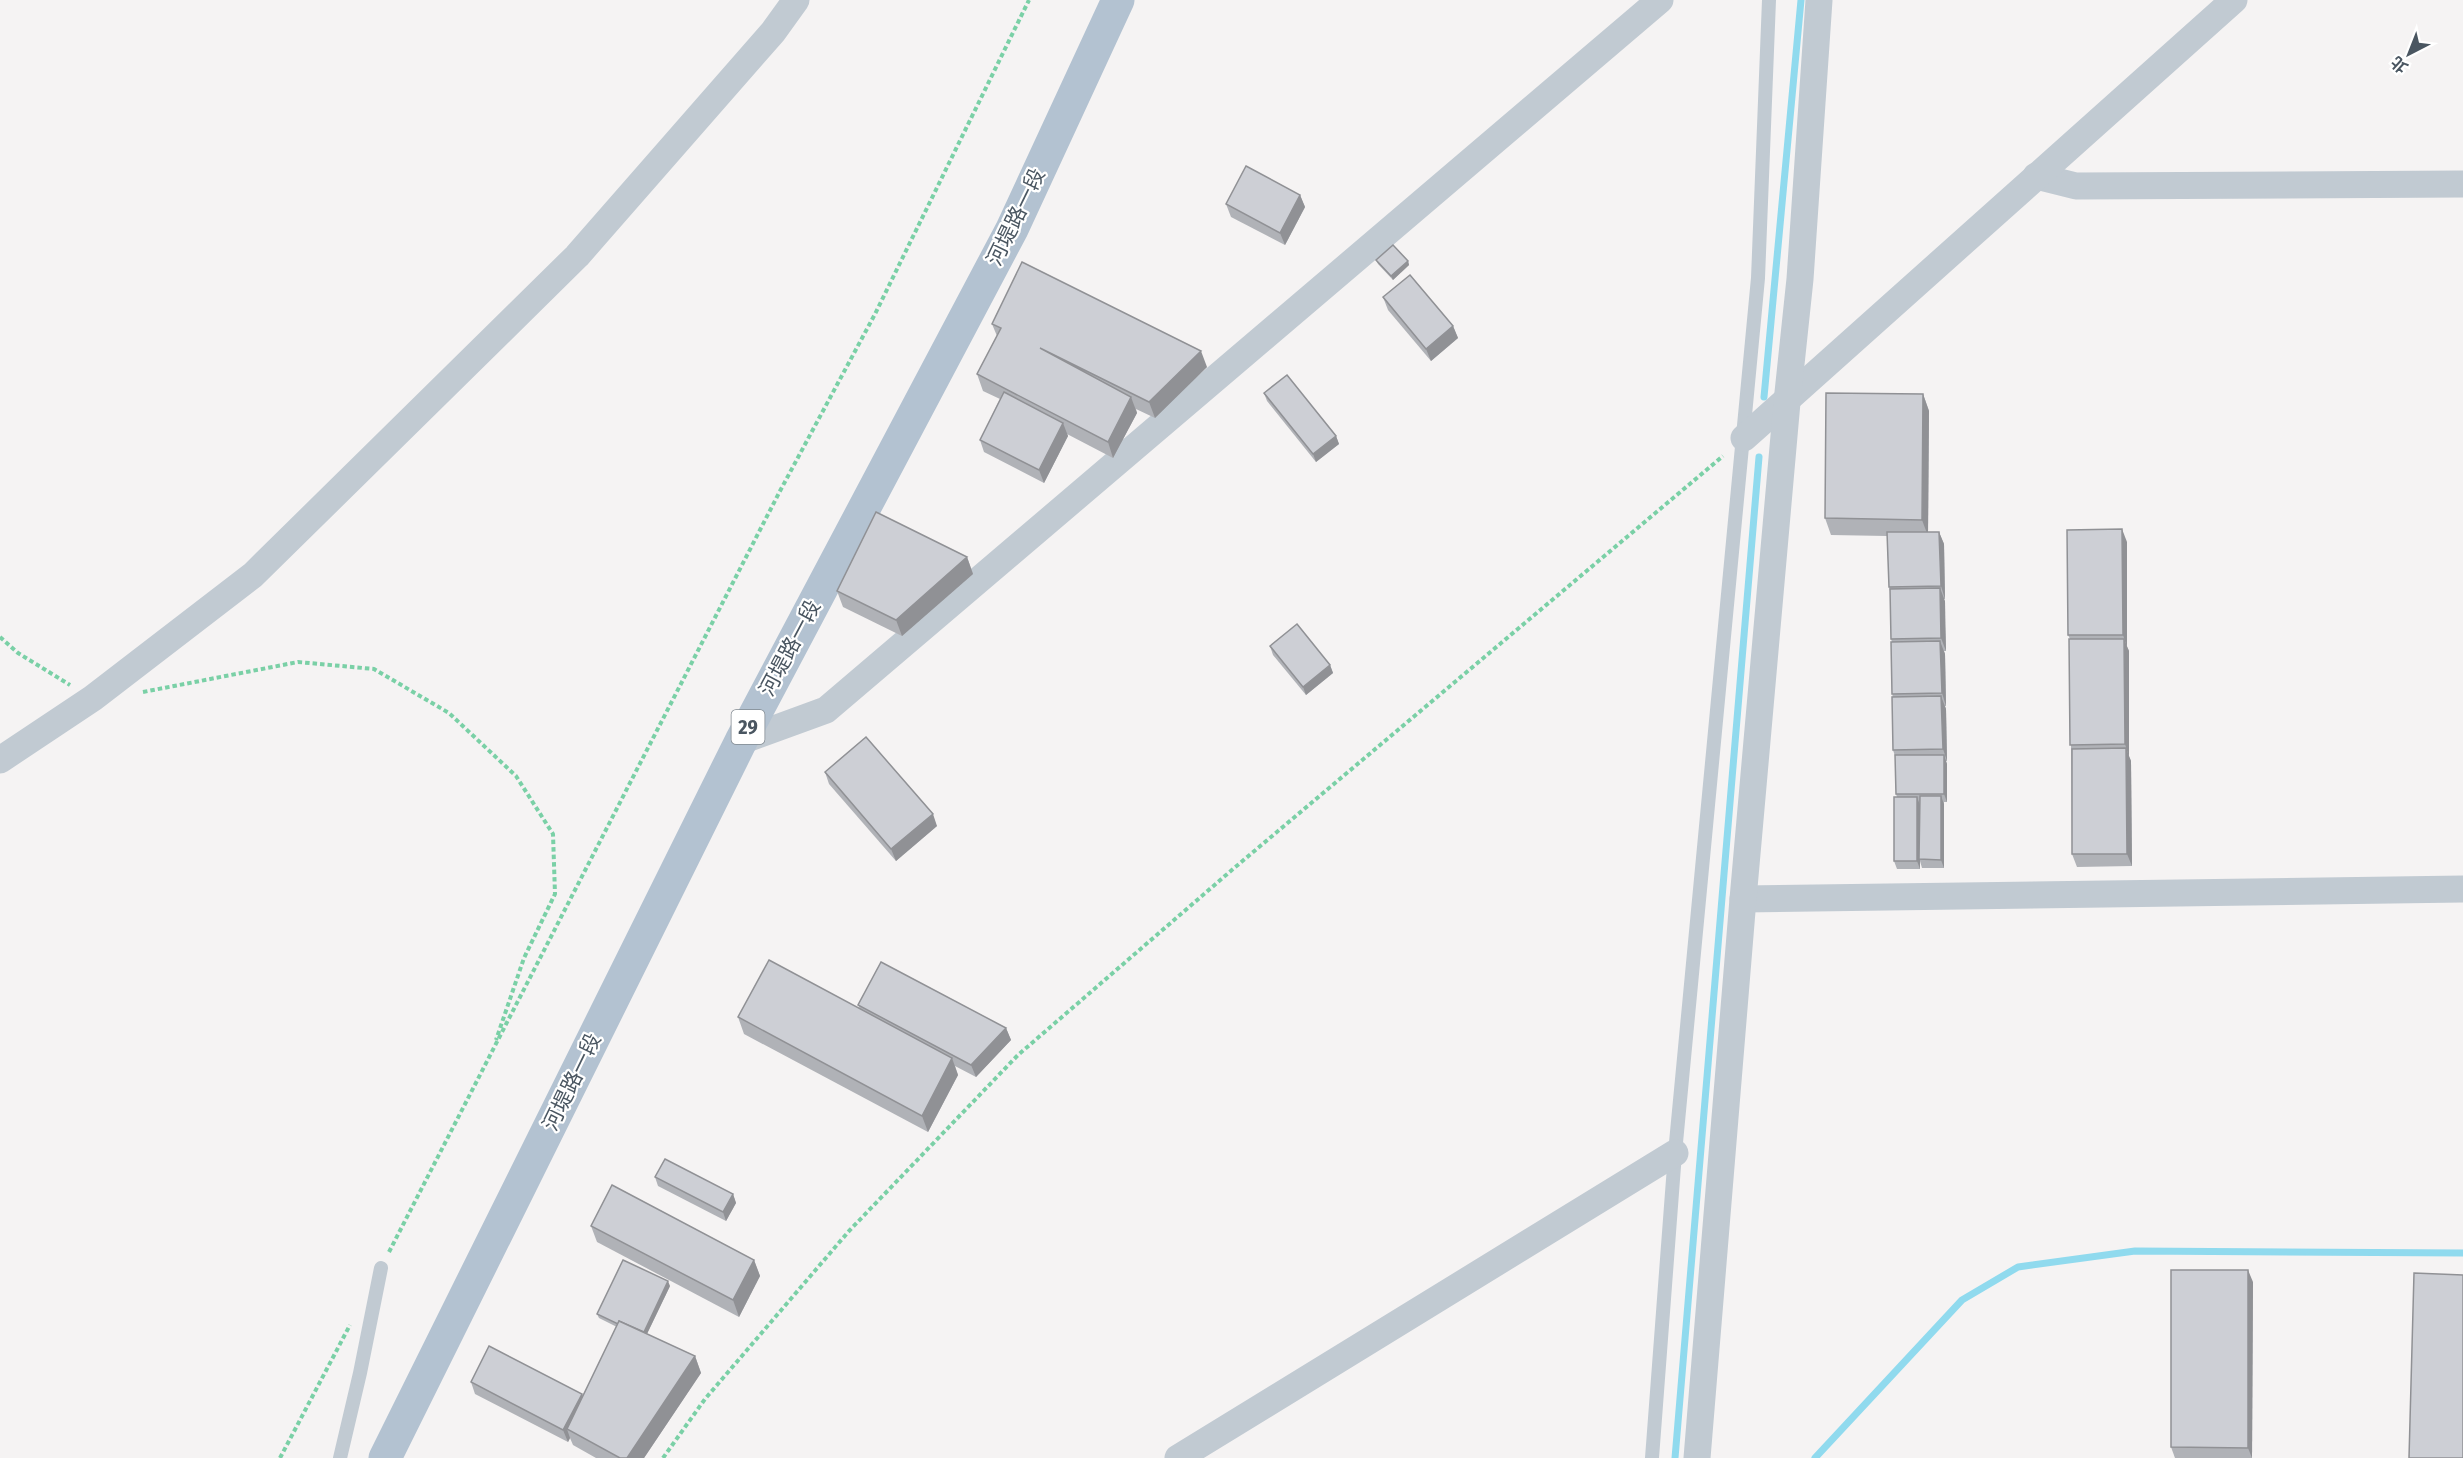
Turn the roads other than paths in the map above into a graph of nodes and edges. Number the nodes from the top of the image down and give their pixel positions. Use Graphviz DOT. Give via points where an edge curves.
graph roads {
  1 [pos="796,0"];
  2 [pos="1118,0"];
  3 [pos="1660,0"];
  4 [pos="1769,0"];
  5 [pos="1819,0"];
  6 [pos="2234,0"];
  7 [pos="2036,176"];
  8 [pos="2463,184"];
  9 [pos="1787,402"];
  10 [pos="1744,438"];
  11 [pos="741,741"];
  12 [pos="0,760"];
  13 [pos="2463,889"];
  14 [pos="1743,899"];
  15 [pos="1675,1154"];
  16 [pos="381,1268"];
  17 [pos="340,1458"];
  18 [pos="385,1458"];
  19 [pos="1178,1458"];
  20 [pos="1652,1458"];
  21 [pos="1697,1458"];
  1 -- 12 [label="street" via="773,32 577,256 253,575 93,698"];
  2 -- 11 [label="main road, 河堤路一段 / 29" via="1012,229"];
  3 -- 11 [label="street" via="826,710"];
  4 -- 10 [label="lane" via="1758,278"];
  5 -- 9 [label="street" via="1800,279"];
  6 -- 7 [label="street"];
  7 -- 8 [label="street" via="2076,186"];
  7 -- 9 [label="street"];
  9 -- 10 [label="street"];
  9 -- 14 [label="street"];
  10 -- 15 [label="lane"];
  11 -- 18 [label="main road, 河堤路一段 / 29"];
  13 -- 14 [label="street"];
  14 -- 21 [label="street"];
  15 -- 19 [label="street"];
  15 -- 20 [label="lane"];
  16 -- 17 [label="lane"];
}
